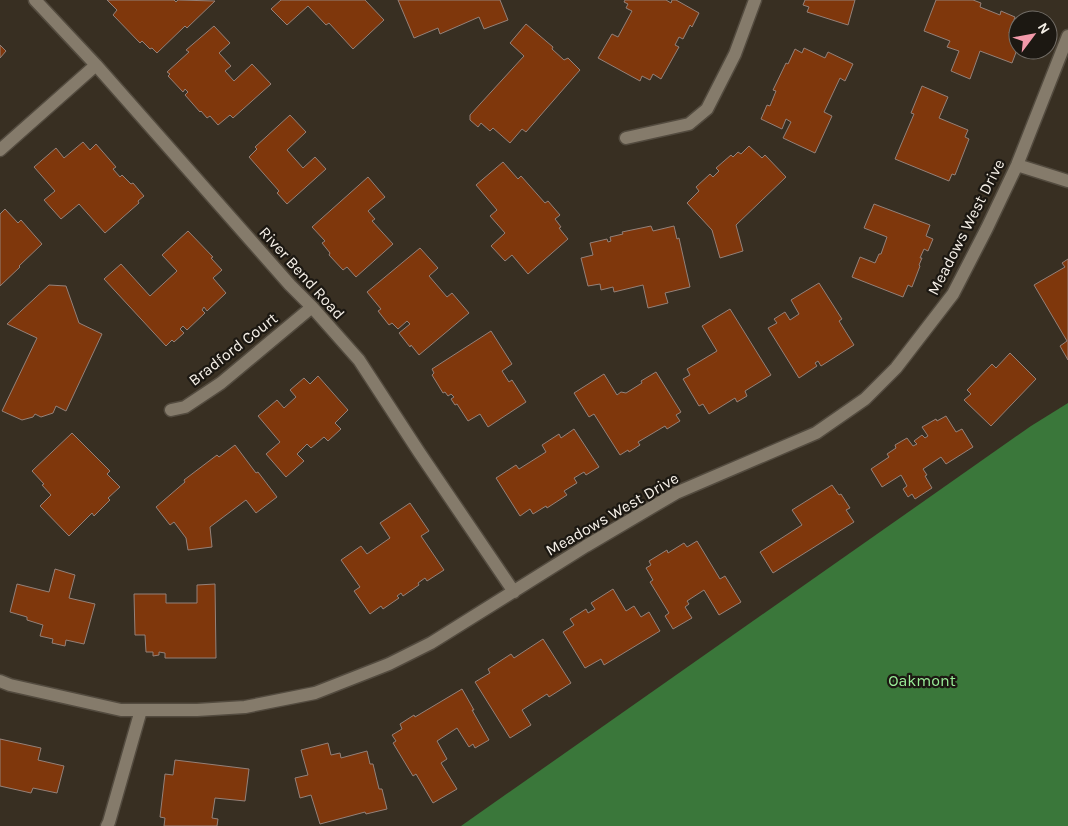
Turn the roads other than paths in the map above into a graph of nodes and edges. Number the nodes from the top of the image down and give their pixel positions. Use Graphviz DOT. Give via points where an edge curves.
graph roads {
  1 [pos="35,0"];
  2 [pos="755,0"];
  3 [pos="1068,36"];
  4 [pos="96,66"];
  5 [pos="626,138"];
  6 [pos="0,150"];
  7 [pos="1017,165"];
  8 [pos="1068,181"];
  9 [pos="312,307"];
  10 [pos="171,410"];
  11 [pos="514,592"];
  12 [pos="0,681"];
  13 [pos="141,710"];
  14 [pos="107,826"];
  1 -- 4 [label="street, River Bend Road"];
  2 -- 5 [label="street" via="735,54 707,109 689,124"];
  3 -- 7 [label="street, Meadows West Drive"];
  4 -- 6 [label="street"];
  4 -- 9 [label="street, River Bend Road"];
  7 -- 8 [label="street"];
  7 -- 11 [label="street, Meadows West Drive" via="953,294 896,368 865,399 816,433 676,493"];
  9 -- 10 [label="street, Bradford Court" via="221,383 185,407"];
  9 -- 11 [label="street, River Bend Road" via="359,360"];
  11 -- 13 [label="street, Meadows West Drive" via="430,643 316,693 246,707"];
  12 -- 13 [label="street, Meadows West Drive" via="122,710"];
  13 -- 14 [label="street"];
}
